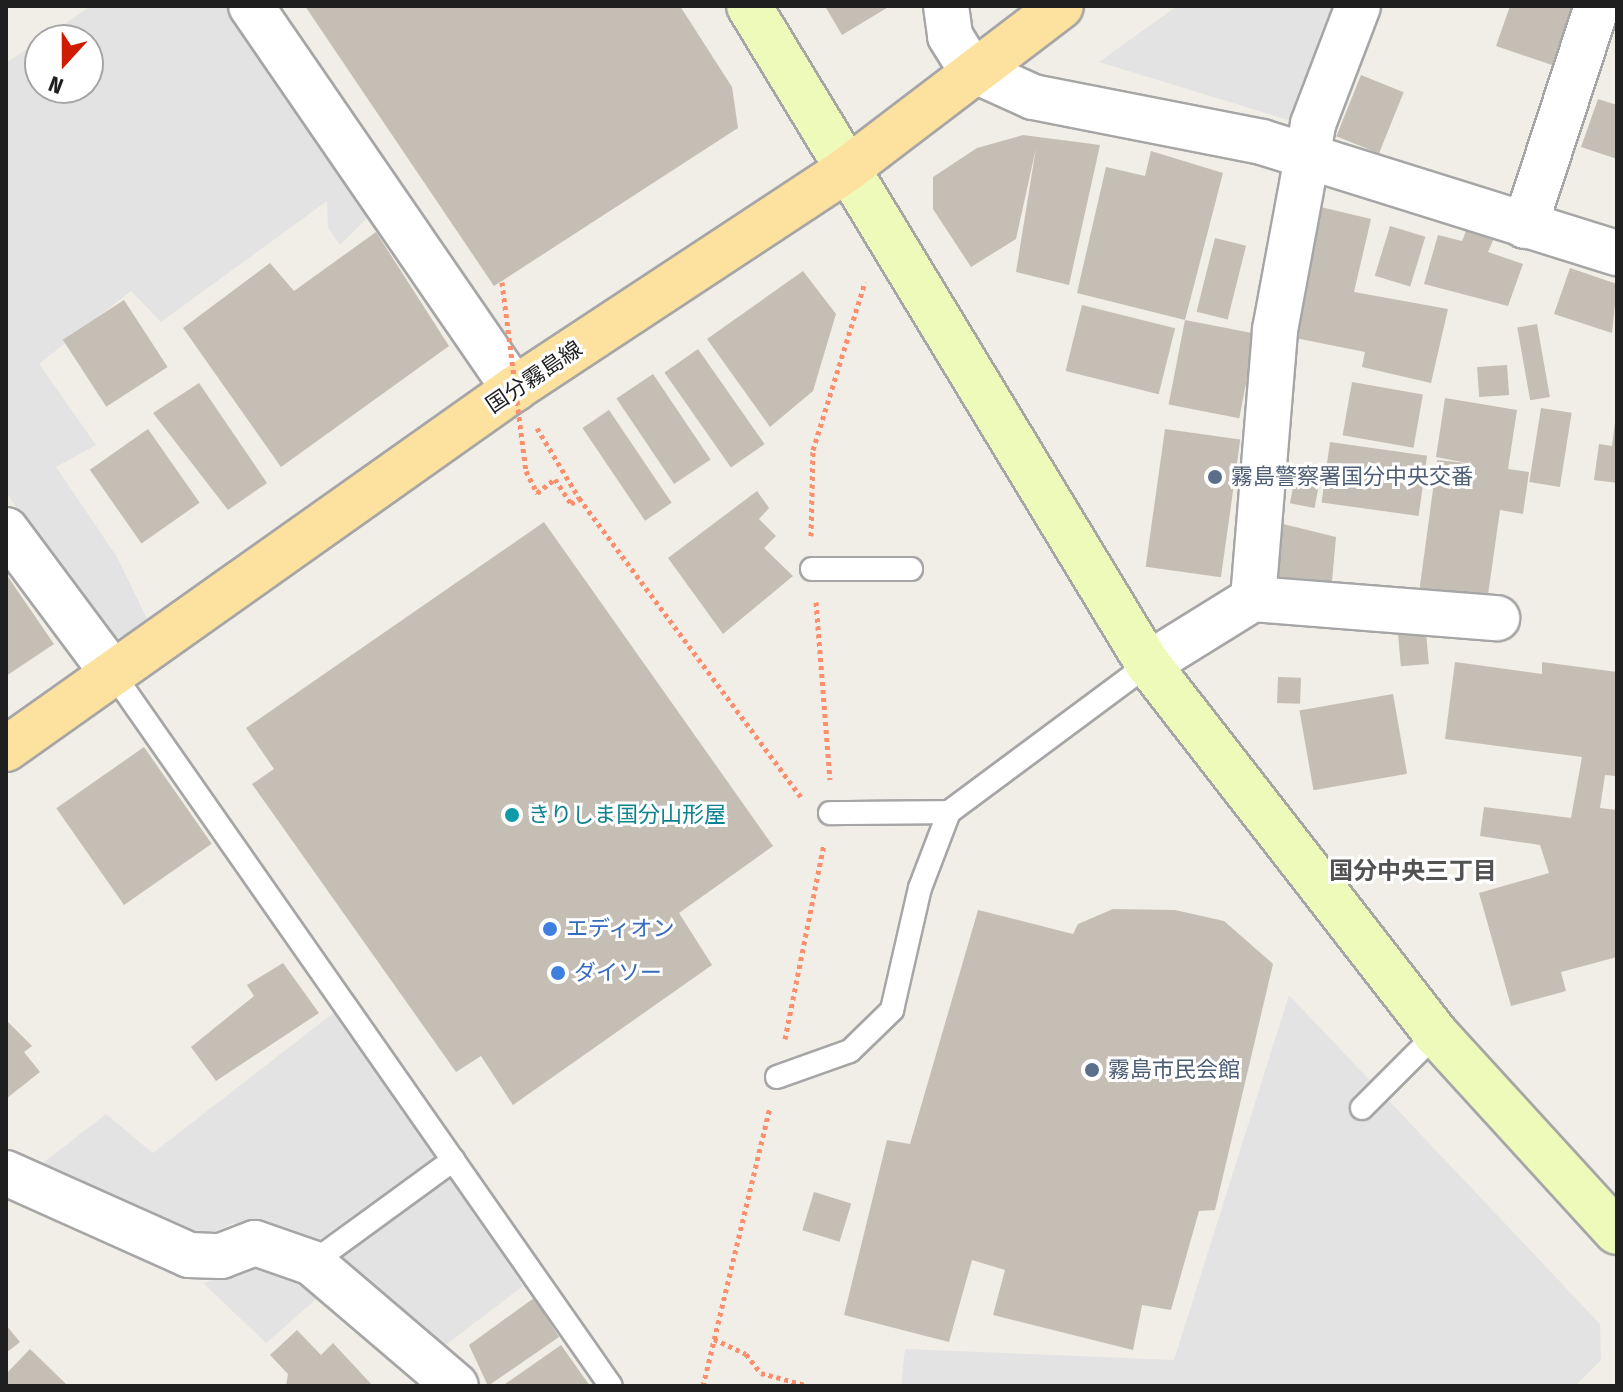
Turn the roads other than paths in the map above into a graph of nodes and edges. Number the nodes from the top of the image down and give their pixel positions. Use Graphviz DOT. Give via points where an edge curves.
graph roads {
  1 [pos="251,6"];
  2 [pos="749,6"];
  3 [pos="946,6"];
  4 [pos="1061,6"];
  5 [pos="1358,6"];
  6 [pos="1597,6"];
  7 [pos="971,69"];
  8 [pos="1308,159"];
  9 [pos="846,170"];
  10 [pos="1525,226"];
  11 [pos="1617,253"];
  12 [pos="514,389"];
  13 [pos="6,530"];
  14 [pos="812,569"];
  15 [pos="911,569"];
  16 [pos="1253,599"];
  17 [pos="1497,618"];
  18 [pos="1148,664"];
  19 [pos="114,675"];
  20 [pos="6,749"];
  21 [pos="949,812"];
  22 [pos="830,813"];
  23 [pos="1436,1034"];
  24 [pos="777,1077"];
  25 [pos="1362,1108"];
  26 [pos="453,1160"];
  27 [pos="6,1173"];
  28 [pos="1617,1232"];
  29 [pos="312,1263"];
  30 [pos="456,1386"];
  31 [pos="611,1386"];
  1 -- 12 [label="street"];
  2 -- 9 [label="street"];
  3 -- 7 [label="street" via="950,36"];
  4 -- 7 [label="main road, 国分霧島線"];
  5 -- 8 [label="street"];
  6 -- 10 [label="street"];
  7 -- 8 [label="street" via="1033,97 1262,142"];
  7 -- 9 [label="main road, 国分霧島線"];
  8 -- 10 [label="street"];
  8 -- 16 [label="street" via="1275,330"];
  9 -- 12 [label="main road, 国分霧島線"];
  9 -- 18 [label="street"];
  10 -- 11 [label="street"];
  12 -- 19 [label="main road, 国分霧島線"];
  13 -- 19 [label="street"];
  14 -- 15 [label="lane"];
  16 -- 17 [label="street"];
  16 -- 18 [label="street"];
  18 -- 21 [label="lane"];
  18 -- 23 [label="street"];
  19 -- 20 [label="main road, 国分霧島線"];
  19 -- 26 [label="lane"];
  21 -- 22 [label="lane"];
  21 -- 24 [label="lane" via="920,888 892,1010 850,1051"];
  23 -- 25 [label="lane"];
  23 -- 28 [label="street"];
  26 -- 29 [label="lane"];
  26 -- 31 [label="lane"];
  27 -- 29 [label="street" via="189,1255 221,1256 255,1243"];
  29 -- 30 [label="street"];
}
